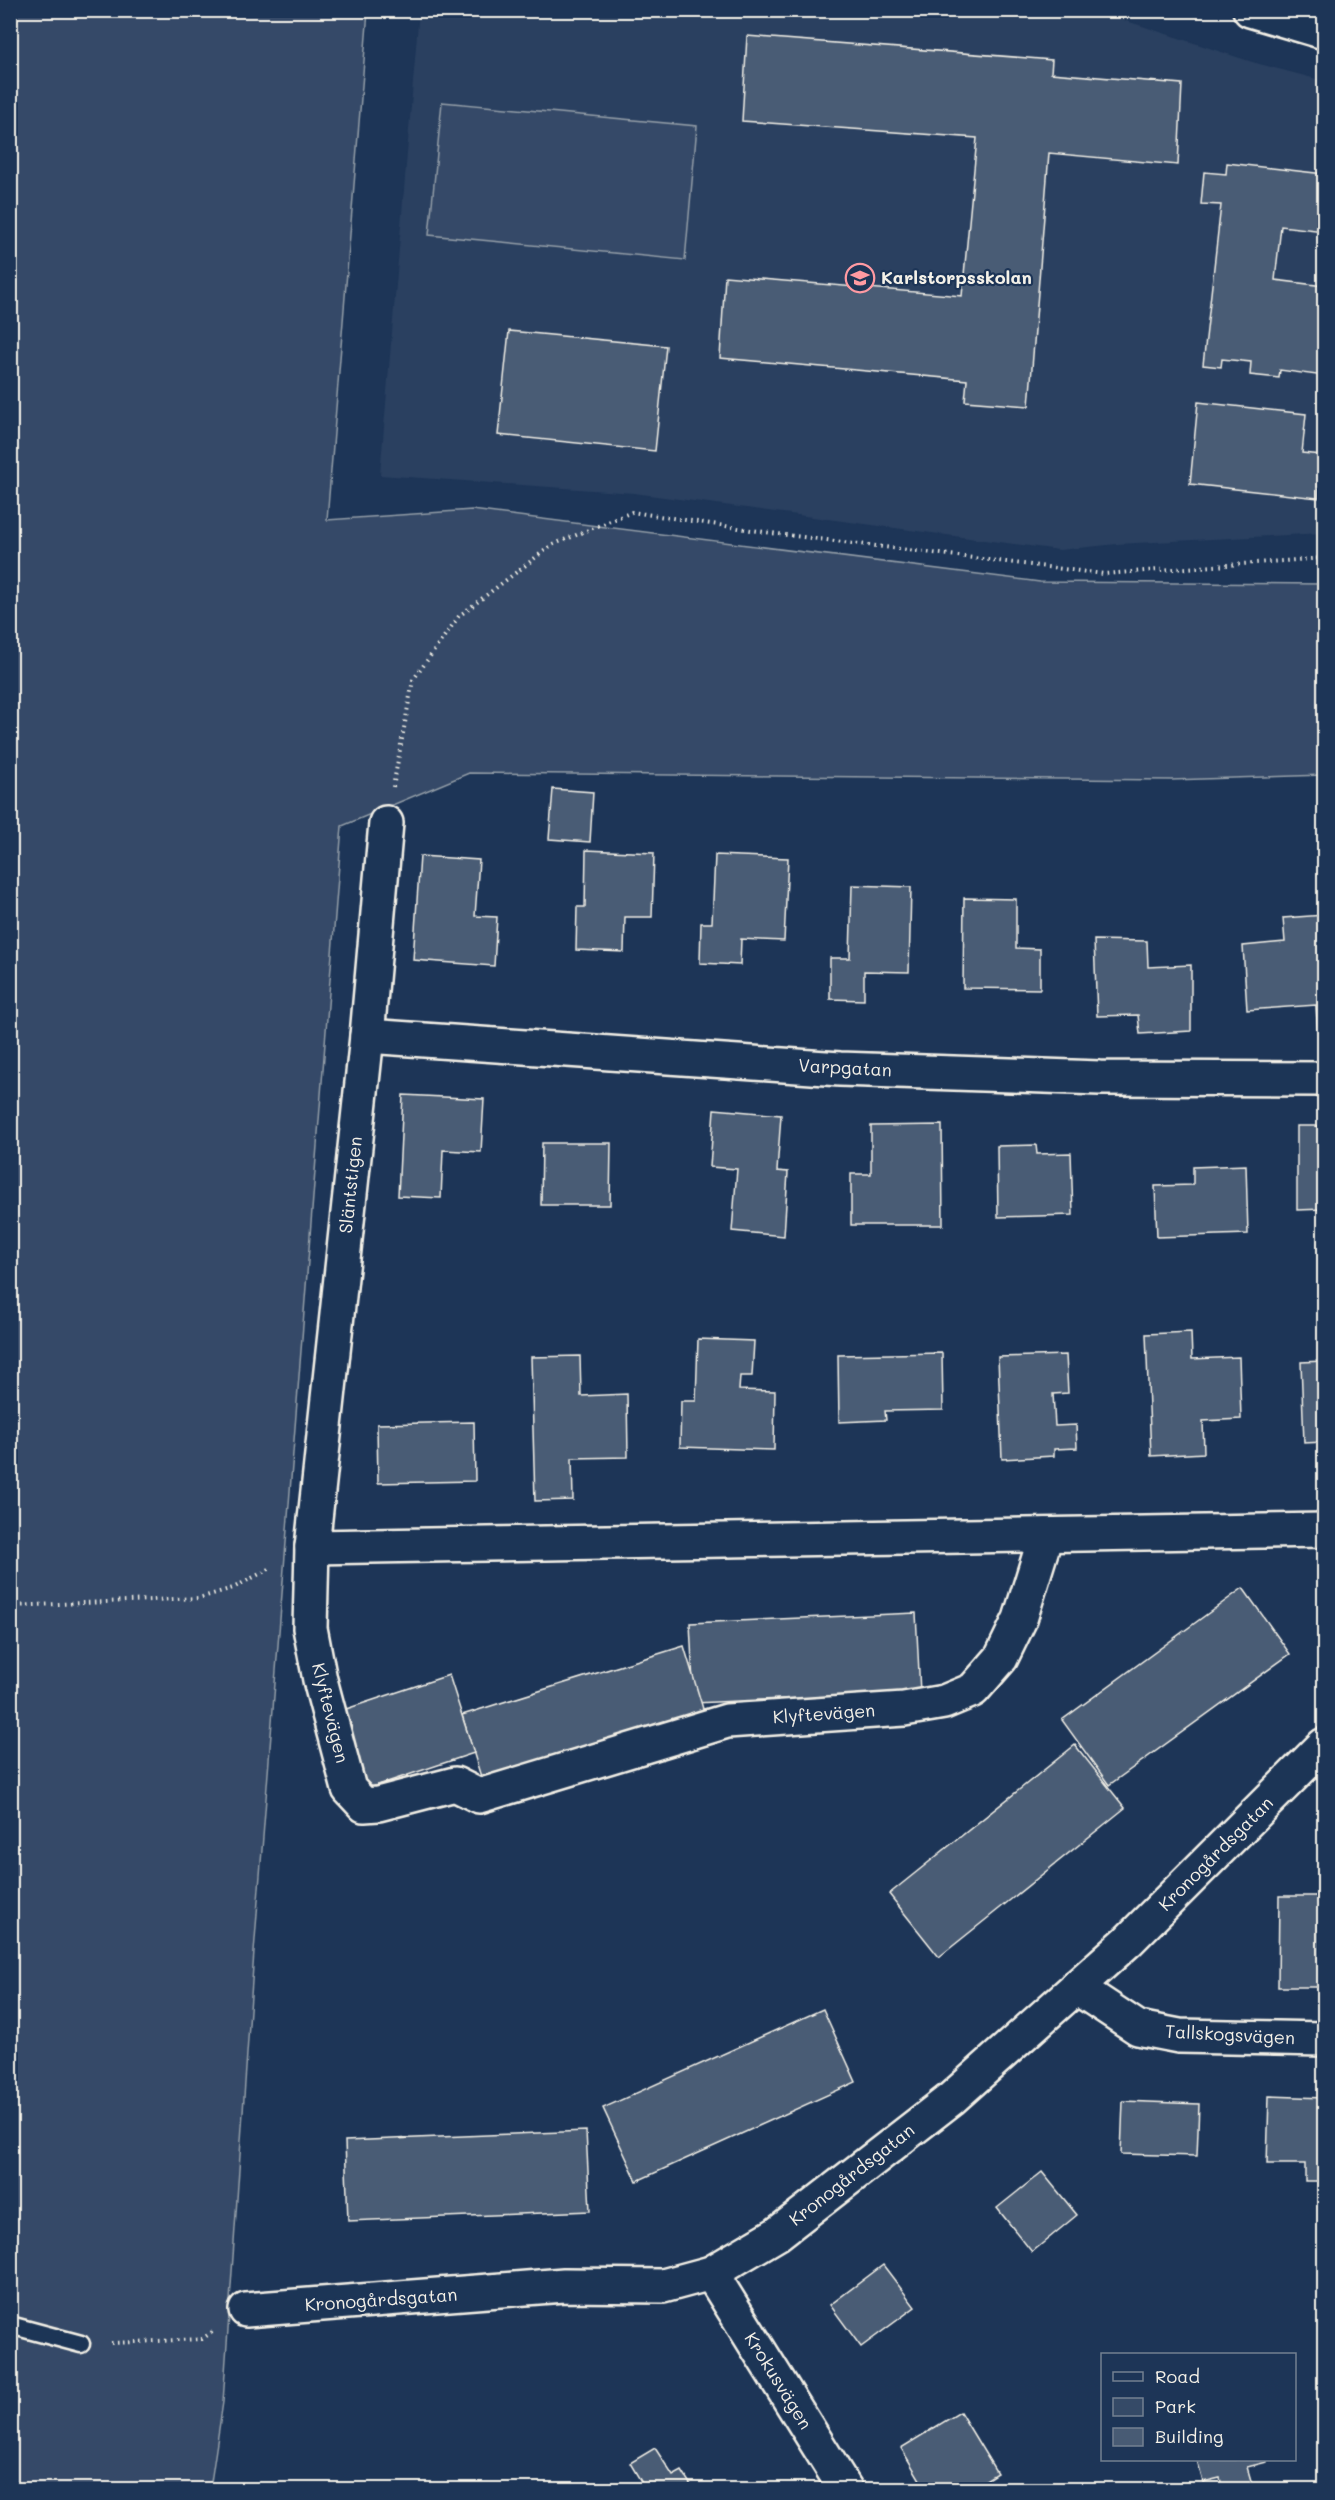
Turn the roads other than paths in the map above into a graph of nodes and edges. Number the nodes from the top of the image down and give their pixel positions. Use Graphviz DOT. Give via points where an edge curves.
graph roads {
  1 [pos="1250,10"];
  2 [pos="1314,24"];
  3 [pos="386,823"];
  4 [pos="367,1036"];
  5 [pos="1324,1079"];
  6 [pos="1324,1530"];
  7 [pos="1046,1535"];
  8 [pos="312,1547"];
  9 [pos="1324,1745"];
  10 [pos="1076,1987"];
  11 [pos="1324,2039"];
  12 [pos="711,2273"];
  13 [pos="246,2310"];
  14 [pos="10,2325"];
  15 [pos="81,2344"];
  16 [pos="846,2490"];
  1 -- 2 [label="street"];
  3 -- 4 [label="street, Släntstigen"];
  4 -- 5 [label="street, Varpgatan" via="840,1069 1100,1078"];
  4 -- 8 [label="street, Släntstigen"];
  6 -- 7 [label="street"];
  7 -- 8 [label="street"];
  7 -- 8 [label="street, Klyftevägen" via="1020,1619 1001,1658 973,1690 944,1702 904,1709 727,1721 479,1796 455,1784 364,1805 349,1789 318,1670 310,1629"];
  9 -- 10 [label="street, Kronogårdsgatan" via="1128,1941"];
  10 -- 11 [label="street, Tallskogsvägen" via="1138,2028 1179,2036"];
  10 -- 12 [label="street, Kronogårdsgatan" via="951,2099 777,2234"];
  12 -- 13 [label="street, Kronogårdsgatan" via="663,2286 564,2285"];
  12 -- 16 [label="street, Krokusvägen"];
  14 -- 15 [label="lane"];
}
